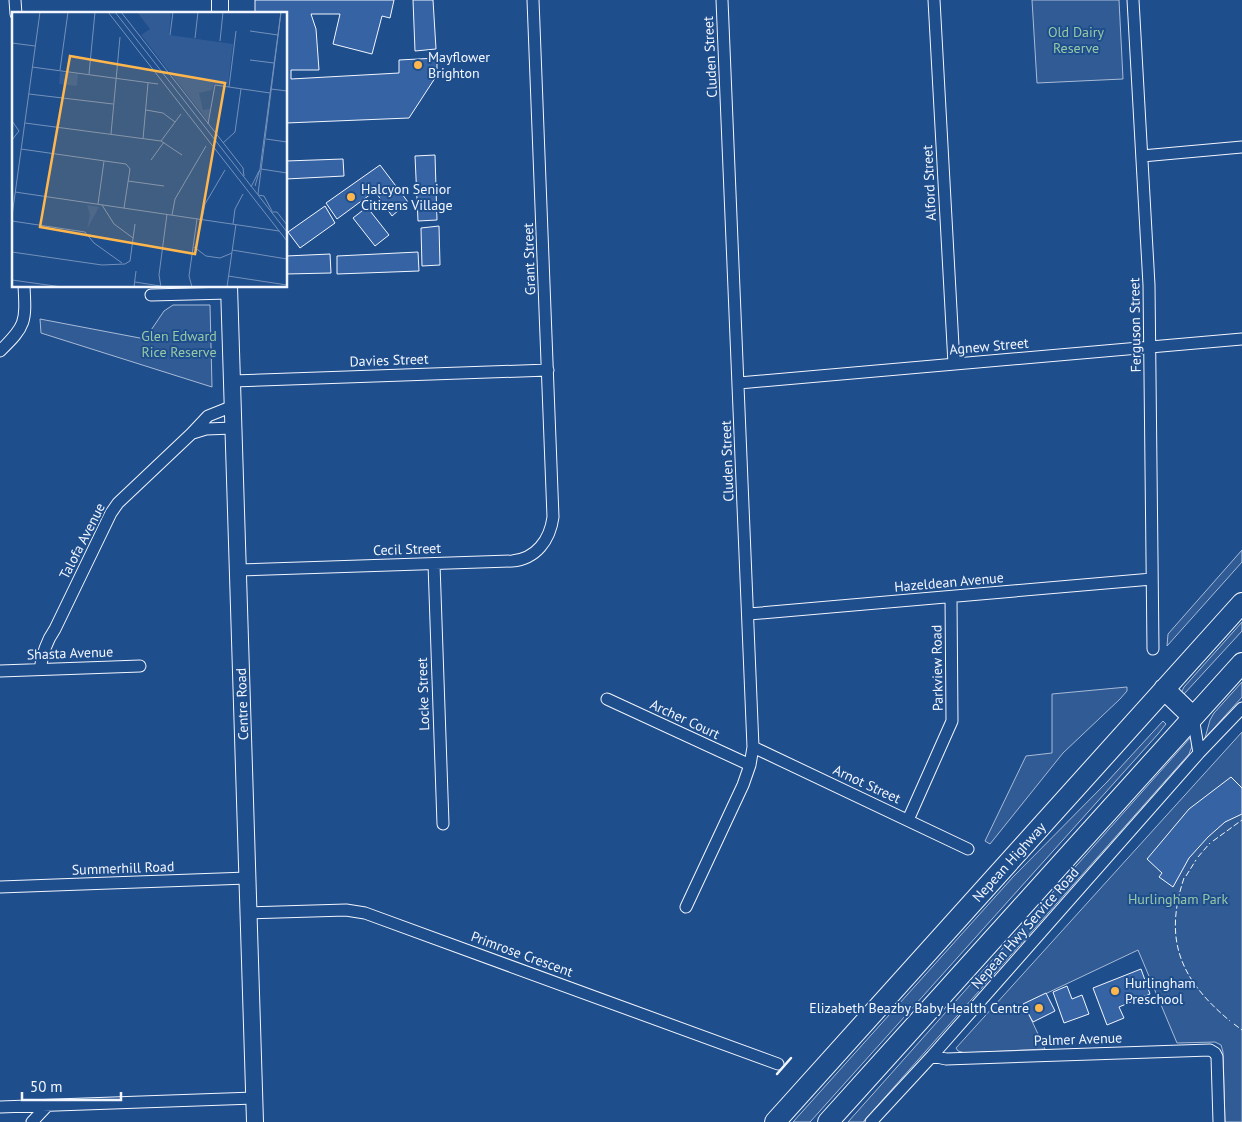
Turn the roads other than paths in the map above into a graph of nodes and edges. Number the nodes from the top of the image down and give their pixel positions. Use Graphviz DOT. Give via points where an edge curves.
graph roads {
  1 [pos="533,0"];
  2 [pos="722,0"];
  3 [pos="934,0"];
  4 [pos="1133,0"];
  5 [pos="1242,147"];
  6 [pos="1142,156"];
  7 [pos="24,288"];
  8 [pos="229,289"];
  9 [pos="151,295"];
  10 [pos="1242,339"];
  11 [pos="1150,347"];
  12 [pos="0,351"];
  13 [pos="954,364"];
  14 [pos="548,370"];
  15 [pos="232,381"];
  16 [pos="739,383"];
  17 [pos="233,406"];
  18 [pos="233,428"];
  19 [pos="192,434"];
  20 [pos="553,517"];
  21 [pos="434,564"];
  22 [pos="238,570"];
  23 [pos="1152,579"];
  24 [pos="951,597"];
  25 [pos="1242,603"];
  26 [pos="749,614"];
  27 [pos="1153,649"];
  28 [pos="1242,663"];
  29 [pos="140,666"];
  30 [pos="46,669"];
  31 [pos="0,671"];
  32 [pos="1164,689"];
  33 [pos="607,699"];
  34 [pos="1242,708"];
  35 [pos="1193,717"];
  36 [pos="753,746"];
  37 [pos="1200,753"];
  38 [pos="750,766"];
  39 [pos="908,820"];
  40 [pos="443,824"];
  41 [pos="968,849"];
  42 [pos="247,878"];
  43 [pos="0,887"];
  44 [pos="686,907"];
  45 [pos="248,913"];
  46 [pos="932,1056"];
  47 [pos="778,1064"];
  48 [pos="254,1098"];
  49 [pos="47,1106"];
  50 [pos="0,1107"];
  51 [pos="32,1122"];
  52 [pos="255,1122"];
  53 [pos="775,1122"];
  54 [pos="828,1122"];
  55 [pos="871,1122"];
  56 [pos="1219,1122"];
  1 -- 14 [label="street, Grant Street"];
  2 -- 16 [label="street, Cluden Street"];
  3 -- 13 [label="street, Alford Street"];
  4 -- 6 [label="street, Ferguson Street"];
  5 -- 6 [label="street"];
  6 -- 11 [label="street, Ferguson Street"];
  7 -- 12 [label="street" via="23,324"];
  8 -- 9 [label="street"];
  8 -- 15 [label="main road, Centre Road"];
  10 -- 11 [label="street, Agnew Street"];
  11 -- 13 [label="street, Agnew Street"];
  11 -- 23 [label="street, Ferguson Street"];
  13 -- 16 [label="street, Agnew Street"];
  14 -- 15 [label="street, Davies Street"];
  14 -- 20 [label="street, Grant Street"];
  15 -- 17 [label="main road, Centre Road"];
  16 -- 26 [label="street, Cluden Street"];
  17 -- 18 [label="main road, Centre Road"];
  17 -- 19 [label="street, Talofa Avenue" via="208,416"];
  18 -- 19 [label="street" via="206,429"];
  18 -- 22 [label="main road, Centre Road"];
  19 -- 30 [label="street, Talofa Avenue" via="111,513 43,651"];
  20 -- 21 [label="street, Cecil Street" via="548,538 526,558"];
  21 -- 22 [label="street, Cecil Street"];
  21 -- 40 [label="street, Locke Street"];
  22 -- 42 [label="main road, Centre Road"];
  23 -- 24 [label="street, Hazeldean Avenue"];
  23 -- 27 [label="street, Ferguson Street"];
  24 -- 26 [label="street, Hazeldean Avenue"];
  24 -- 39 [label="street, Parkview Road" via="952,721"];
  25 -- 32 [label="highway, Nepean Highway"];
  26 -- 36 [label="street, Cluden Street"];
  28 -- 35 [label="highway"];
  29 -- 30 [label="street, Shasta Avenue"];
  30 -- 31 [label="street, Shasta Avenue"];
  32 -- 35 [label="highway"];
  32 -- 53 [label="highway, Nepean Highway"];
  33 -- 38 [label="street, Archer Court"];
  34 -- 37 [label="street, Nepean Hwy Service Road"];
  35 -- 37 [label="street"];
  35 -- 54 [label="highway"];
  36 -- 38 [label="street, Cluden Street"];
  36 -- 39 [label="street, Arnot Street"];
  37 -- 46 [label="street, Nepean Hwy Service Road"];
  38 -- 44 [label="street, Cluden Street"];
  39 -- 41 [label="street, Arnot Street"];
  42 -- 43 [label="street, Summerhill Road"];
  42 -- 45 [label="main road, Centre Road"];
  45 -- 47 [label="street, Primrose Crescent" via="346,910 365,913"];
  45 -- 48 [label="main road, Centre Road"];
  46 -- 55 [label="street, Nepean Hwy Service Road"];
  46 -- 56 [label="street, Palmer Avenue" via="946,1060 1206,1049 1215,1053 1217,1062"];
  48 -- 49 [label="street"];
  48 -- 52 [label="main road, Centre Road"];
  49 -- 50 [label="street"];
  49 -- 51 [label="street"];
}
